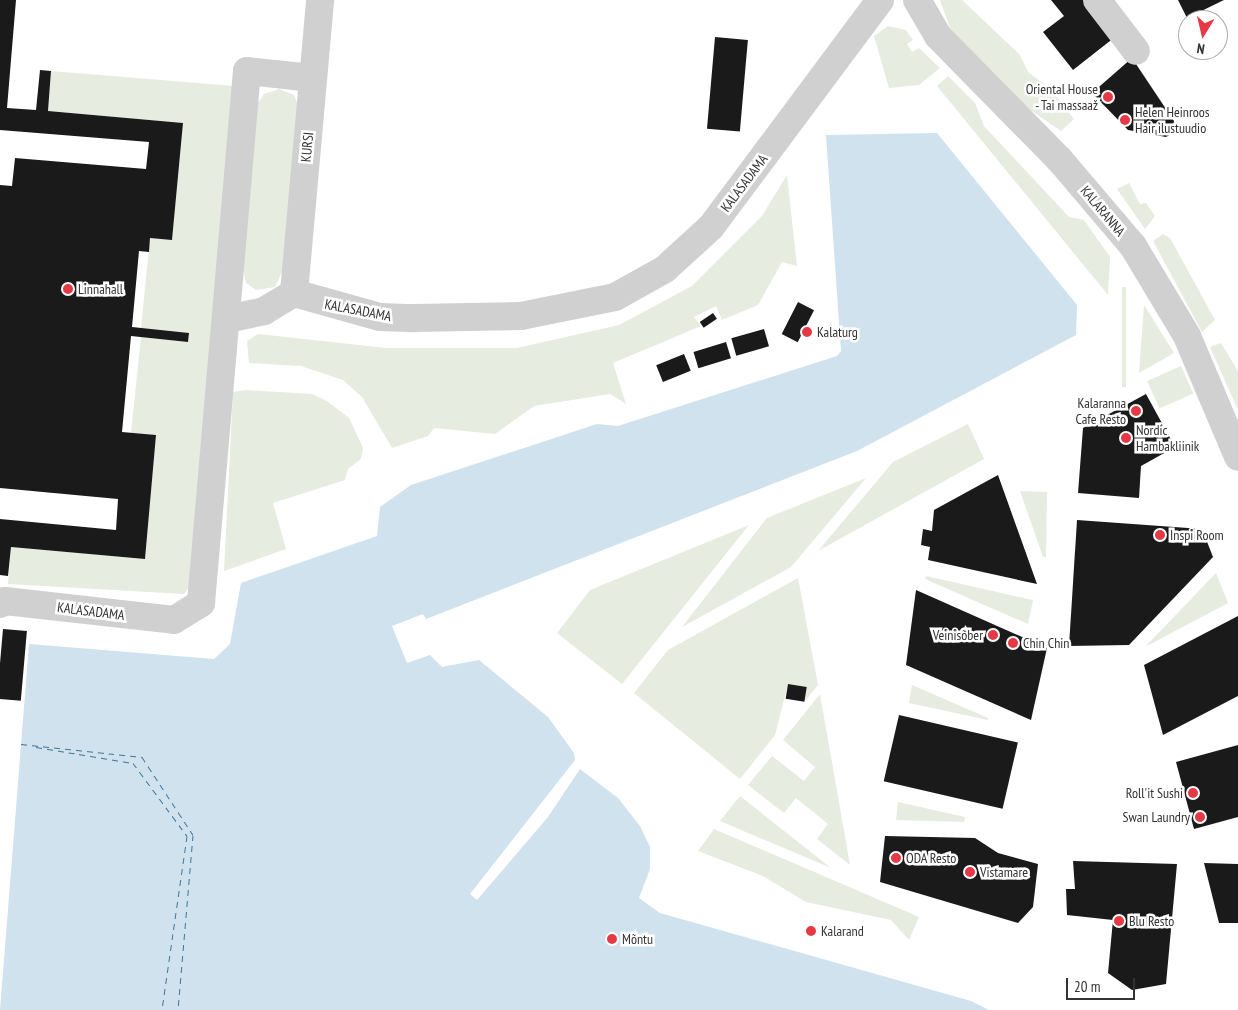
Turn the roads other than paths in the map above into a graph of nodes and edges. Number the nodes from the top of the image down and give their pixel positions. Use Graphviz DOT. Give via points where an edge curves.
graph roads {
  1 [pos="320,0"];
  2 [pos="880,0"];
  3 [pos="917,0"];
  4 [pos="1097,0"];
  5 [pos="1136,51"];
  6 [pos="313,78"];
  7 [pos="294,293"];
  8 [pos="227,318"];
  9 [pos="1238,457"];
  10 [pos="0,604"];
  1 -- 6 [label="street, KURSI"];
  2 -- 7 [label="street, KALASADAMA" via="711,227 664,270 615,297 521,316 414,318 380,317"];
  3 -- 9 [label="street, KALARANNA" via="938,36 1059,159 1132,246 1187,336"];
  4 -- 5 [label="street"];
  6 -- 7 [label="street, KURSI"];
  6 -- 8 [label="street" via="247,71"];
  7 -- 8 [label="street" via="264,311"];
  8 -- 10 [label="street, KALASADAMA" via="201,603 174,620 5,601"];
}
